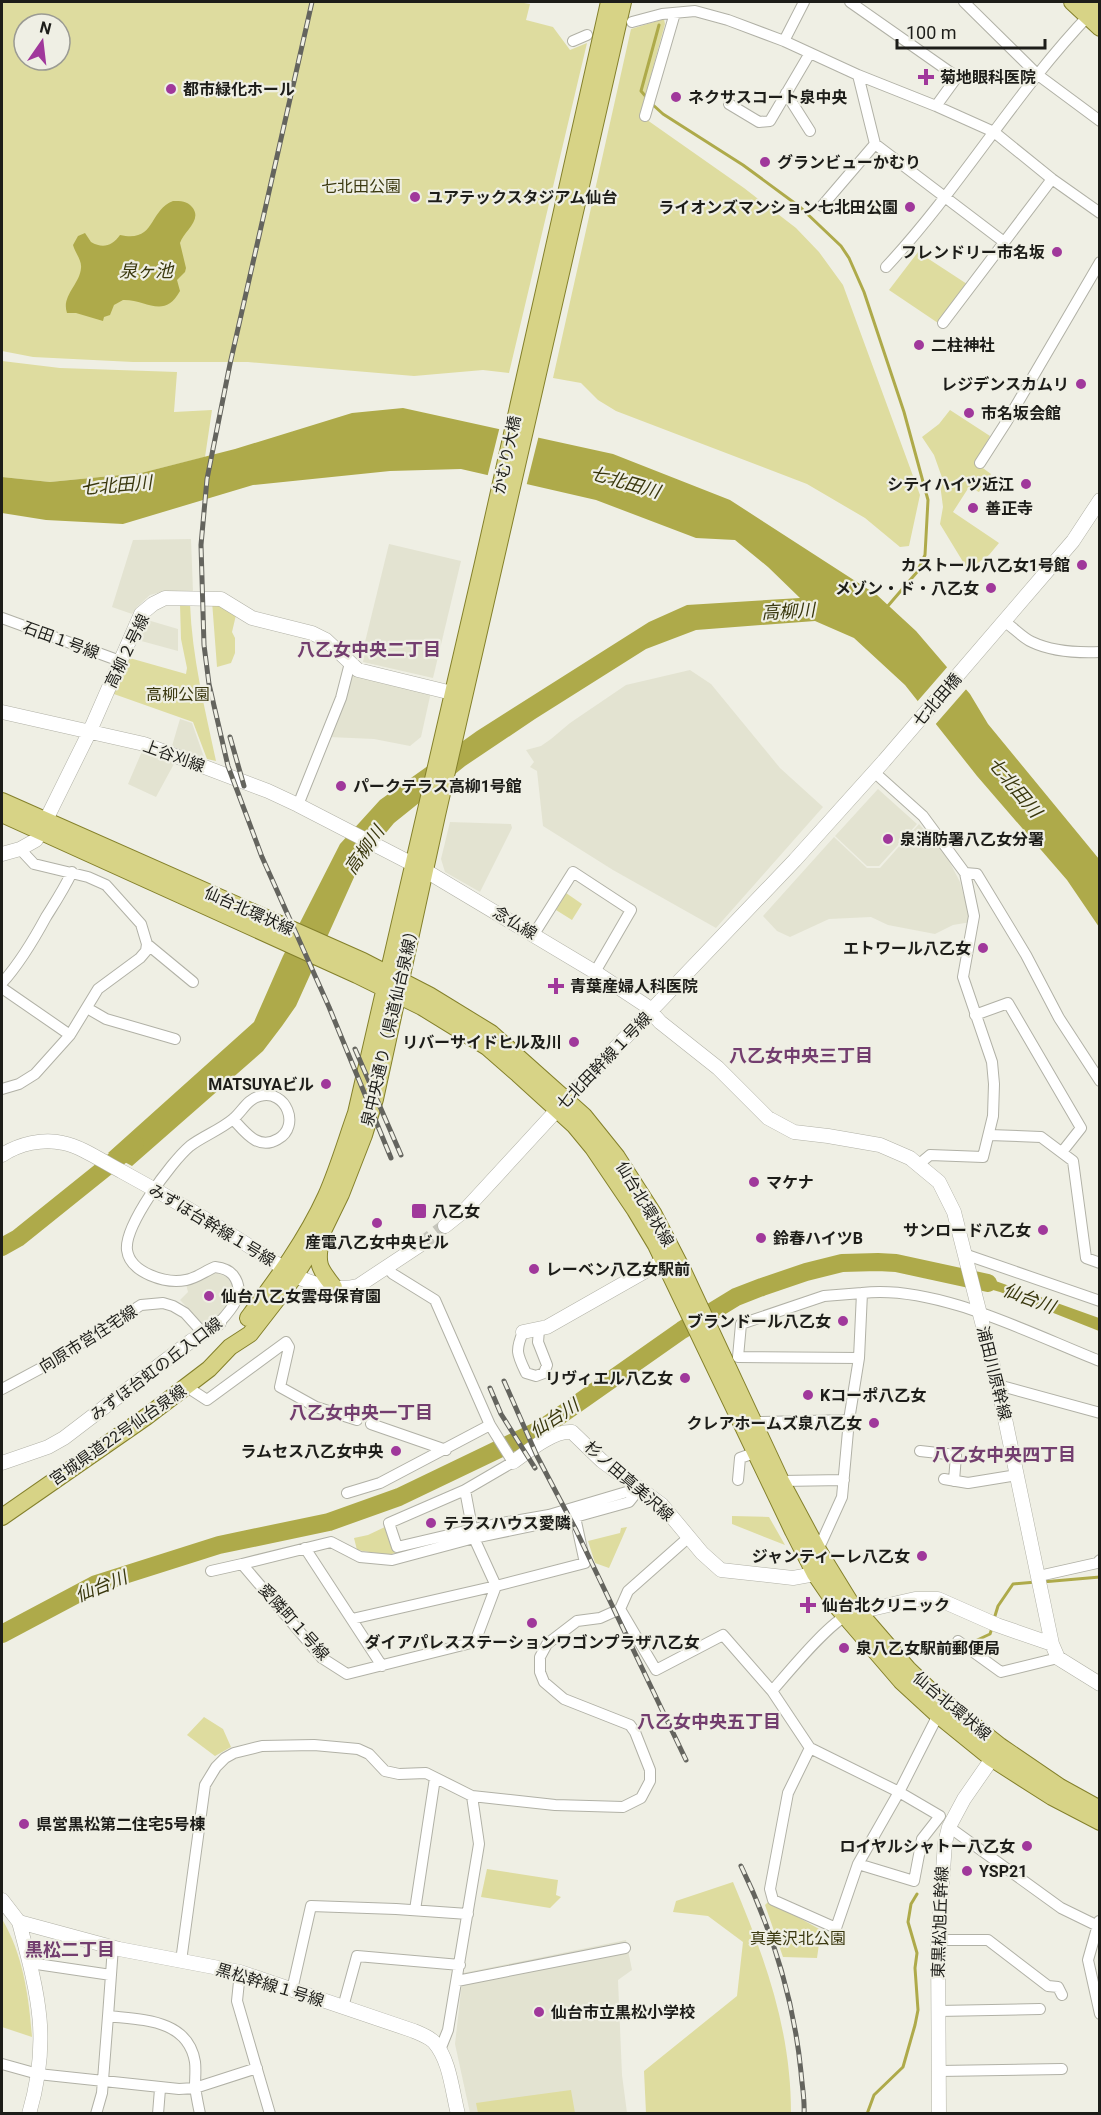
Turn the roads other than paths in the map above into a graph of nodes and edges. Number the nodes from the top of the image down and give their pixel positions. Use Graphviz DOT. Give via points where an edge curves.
graph roads {
  1 [pos="609,2"];
  2 [pos="623,2"];
  3 [pos="804,2"];
  4 [pos="850,2"];
  5 [pos="964,2"];
  6 [pos="1072,2"];
  7 [pos="675,13"];
  8 [pos="1095,13"];
  9 [pos="632,22"];
  10 [pos="587,35"];
  11 [pos="573,41"];
  12 [pos="784,41"];
  13 [pos="810,53"];
  14 [pos="858,75"];
  15 [pos="1038,75"];
  16 [pos="786,93"];
  17 [pos="729,104"];
  18 [pos="936,106"];
  19 [pos="646,112"];
  20 [pos="1100,121"];
  21 [pos="810,131"];
  22 [pos="994,132"];
  23 [pos="875,144"];
  24 [pos="1052,179"];
  25 [pos="945,197"];
  26 [pos="822,206"];
  27 [pos="1100,213"];
  28 [pos="1004,242"];
  29 [pos="1100,262"];
  30 [pos="886,267"];
  31 [pos="943,323"];
  32 [pos="537,349"];
  33 [pos="980,463"];
  34 [pos="1100,500"];
  35 [pos="489,565"];
  36 [pos="2,618"];
  37 [pos="1005,622"];
  38 [pos="1100,652"];
  39 [pos="120,661"];
  40 [pos="350,663"];
  41 [pos="452,693"];
  42 [pos="2,712"];
  43 [pos="89,733"];
  44 [pos="879,767"];
  45 [pos="2,801"];
  46 [pos="298,805"];
  47 [pos="2,814"];
  48 [pos="43,826"];
  49 [pos="381,848"];
  50 [pos="20,849"];
  51 [pos="2,854"];
  52 [pos="419,867"];
  53 [pos="72,872"];
  54 [pos="965,873"];
  55 [pos="534,934"];
  56 [pos="147,944"];
  57 [pos="595,972"];
  58 [pos="194,982"];
  59 [pos="393,984"];
  60 [pos="2,986"];
  61 [pos="87,1008"];
  62 [pos="648,1009"];
  63 [pos="975,1015"];
  64 [pos="70,1035"];
  65 [pos="175,1040"];
  66 [pos="1100,1081"];
  67 [pos="2,1089"];
  68 [pos="561,1105"];
  69 [pos="233,1119"];
  70 [pos="989,1135"];
  71 [pos="1062,1152"];
  72 [pos="2,1155"];
  73 [pos="918,1165"];
  74 [pos="154,1190"];
  75 [pos="445,1226"];
  76 [pos="323,1231"];
  77 [pos="420,1245"];
  78 [pos="964,1255"];
  79 [pos="669,1258"];
  80 [pos="1100,1263"];
  81 [pos="387,1268"];
  82 [pos="290,1272"];
  83 [pos="334,1287"];
  84 [pos="862,1293"];
  85 [pos="1100,1301"];
  86 [pos="978,1309"];
  87 [pos="219,1323"];
  88 [pos="538,1330"];
  89 [pos="523,1332"];
  90 [pos="202,1333"];
  91 [pos="705,1333"];
  92 [pos="859,1358"];
  93 [pos="1100,1361"];
  94 [pos="998,1384"];
  95 [pos="187,1387"];
  96 [pos="2,1389"];
  97 [pos="1100,1413"];
  98 [pos="357,1420"];
  99 [pos="849,1420"];
  100 [pos="371,1424"];
  101 [pos="753,1424"];
  102 [pos="492,1428"];
  103 [pos="446,1450"];
  104 [pos="920,1451"];
  105 [pos="754,1453"];
  106 [pos="511,1459"];
  107 [pos="2,1463"];
  108 [pos="1017,1475"];
  109 [pos="738,1480"];
  110 [pos="844,1480"];
  111 [pos="781,1481"];
  112 [pos="640,1488"];
  113 [pos="465,1490"];
  114 [pos="347,1493"];
  115 [pos="2,1517"];
  116 [pos="575,1517"];
  117 [pos="472,1534"];
  118 [pos="689,1537"];
  119 [pos="305,1548"];
  120 [pos="818,1550"];
  121 [pos="1100,1560"];
  122 [pos="242,1564"];
  123 [pos="211,1571"];
  124 [pos="815,1574"];
  125 [pos="1040,1582"];
  126 [pos="496,1586"];
  127 [pos="620,1609"];
  128 [pos="851,1614"];
  129 [pos="352,1619"];
  130 [pos="958,1641"];
  131 [pos="1052,1644"];
  132 [pos="1059,1658"];
  133 [pos="382,1665"];
  134 [pos="1100,1684"];
  135 [pos="771,1691"];
  136 [pos="938,1715"];
  137 [pos="810,1748"];
  138 [pos="996,1752"];
  139 [pos="435,1778"];
  140 [pos="899,1792"];
  141 [pos="472,1796"];
  142 [pos="1100,1809"];
  143 [pos="1100,1822"];
  144 [pos="949,1827"];
  145 [pos="858,1864"];
  146 [pos="2,1900"];
  147 [pos="415,1910"];
  148 [pos="468,1914"];
  149 [pos="19,1922"];
  150 [pos="1099,1925"];
  151 [pos="938,1940"];
  152 [pos="113,1947"];
  153 [pos="625,1948"];
  154 [pos="181,1961"];
  155 [pos="30,1963"];
  156 [pos="460,1965"];
  157 [pos="240,1972"];
  158 [pos="111,1975"];
  159 [pos="457,1981"];
  160 [pos="292,1990"];
  161 [pos="1096,1991"];
  162 [pos="1062,1995"];
  163 [pos="343,2007"];
  164 [pos="1040,2009"];
  165 [pos="938,2011"];
  166 [pos="1100,2014"];
  167 [pos="108,2016"];
  168 [pos="440,2050"];
  169 [pos="2,2064"];
  170 [pos="257,2068"];
  171 [pos="1062,2069"];
  172 [pos="939,2071"];
  173 [pos="39,2074"];
  174 [pos="102,2082"];
  175 [pos="195,2088"];
  176 [pos="160,2089"];
  177 [pos="29,2114"];
  178 [pos="96,2114"];
  179 [pos="158,2114"];
  180 [pos="200,2114"];
  181 [pos="270,2114"];
  182 [pos="458,2114"];
  183 [pos="939,2114"];
  1 -- 32 [label="main road"];
  2 -- 32 [label="main road"];
  3 -- 12 [label="street"];
  4 -- 18 [label="street" via="957,77"];
  5 -- 15 [label="street"];
  6 -- 8 [label="main road"];
  7 -- 9 [label="street"];
  7 -- 12 [label="street" via="695,11"];
  7 -- 19 [label="street"];
  8 -- 15 [label="street"];
  10 -- 11 [label="street"];
  12 -- 13 [label="street"];
  13 -- 14 [label="street"];
  13 -- 16 [label="street"];
  14 -- 18 [label="street"];
  14 -- 23 [label="street"];
  15 -- 20 [label="street"];
  15 -- 22 [label="street"];
  16 -- 17 [label="street" via="770,121 759,122"];
  16 -- 21 [label="street"];
  18 -- 22 [label="street"];
  22 -- 24 [label="street"];
  22 -- 25 [label="street"];
  23 -- 25 [label="street"];
  23 -- 26 [label="street"];
  24 -- 27 [label="street"];
  24 -- 28 [label="street"];
  25 -- 28 [label="street"];
  25 -- 30 [label="street"];
  28 -- 31 [label="street"];
  29 -- 33 [label="street"];
  32 -- 35 [label="main road, かむり大橋"];
  34 -- 37 [label="street" via="1073,540"];
  35 -- 41 [label="main road"];
  35 -- 52 [label="main road, 泉中央通り（県道仙台泉線）" via="456,737"];
  36 -- 39 [label="street, 石田１号線"];
  37 -- 38 [label="street" via="1030,641 1049,648 1073,653"];
  37 -- 44 [label="street, 七北田橋"];
  39 -- 40 [label="street, 高柳２号線" via="141,614 165,598 221,599 252,618 312,633 326,640"];
  39 -- 43 [label="street, 高柳２号線"];
  40 -- 41 [label="street, 高柳２号線" via="358,670"];
  40 -- 46 [label="street"];
  41 -- 52 [label="main road, 泉中央通り（県道仙台泉線）" via="426,807"];
  42 -- 43 [label="street, 上谷刈線"];
  43 -- 46 [label="street, 上谷刈線" via="144,744"];
  43 -- 48 [label="street, 高柳２号線"];
  44 -- 54 [label="street" via="923,816"];
  44 -- 62 [label="street, 七北田幹線１号線" via="795,860"];
  45 -- 48 [label="main road, 仙台北環状線"];
  46 -- 49 [label="street, 上谷刈線"];
  47 -- 48 [label="main road, 仙台北環状線"];
  48 -- 50 [label="street" via="36,840"];
  48 -- 59 [label="main road, 仙台北環状線"];
  49 -- 52 [label="street, 念仏線"];
  50 -- 51 [label="street"];
  50 -- 53 [label="street" via="34,864"];
  52 -- 55 [label="street, 念仏線"];
  52 -- 59 [label="main road, 泉中央通り（県道仙台泉線）"];
  53 -- 56 [label="street" via="106,885 141,924"];
  53 -- 60 [label="street" via="39,933"];
  54 -- 63 [label="street" via="974,916 963,977"];
  54 -- 66 [label="street" via="977,874 1059,1018"];
  55 -- 57 [label="street, 念仏線"];
  55 -- 57 [label="street" via="573,872 631,910"];
  56 -- 58 [label="street"];
  56 -- 61 [label="street" via="140,958 98,989"];
  57 -- 62 [label="street, 念仏線"];
  59 -- 68 [label="main road, 仙台北環状線" via="487,1047"];
  59 -- 76 [label="main road, 泉中央通り（県道仙台泉線）" via="375,1099 341,1194"];
  59 -- 82 [label="main road, 泉中央通り（県道仙台泉線）" via="339,1163"];
  60 -- 64 [label="street"];
  61 -- 64 [label="street"];
  61 -- 65 [label="street" via="106,1020"];
  62 -- 68 [label="street, 七北田幹線１号線"];
  62 -- 73 [label="street" via="718,1068 768,1118 794,1132 880,1144"];
  63 -- 70 [label="street" via="992,1062 993,1116"];
  63 -- 71 [label="street" via="1008,1003 1081,1128"];
  64 -- 67 [label="street" via="34,1074"];
  68 -- 75 [label="street, 七北田幹線１号線" via="465,1210"];
  68 -- 79 [label="main road, 仙台北環状線" via="584,1116 617,1157 643,1196"];
  69 -- 69 [label="street" via="249,1101 265,1095 282,1101 290,1119 281,1137 264,1143 249,1136"];
  69 -- 74 [label="street" via="192,1145"];
  70 -- 71 [label="street" via="1041,1137"];
  70 -- 73 [label="street" via="983,1157 930,1155"];
  71 -- 80 [label="street" via="1073,1161 1086,1258"];
  72 -- 74 [label="street, みずほ台幹線１号線" via="28,1144 64,1143"];
  73 -- 78 [label="street" via="939,1182 954,1212"];
  74 -- 82 [label="street, みずほ台幹線１号線"];
  74 -- 87 [label="street, みずほ台虹の丘入口線" via="128,1237 130,1261 140,1271 173,1281 186,1280 216,1267 230,1272 239,1293 236,1303"];
  76 -- 82 [label="main road, 泉中央通り（県道仙台泉線）"];
  76 -- 83 [label="main road" via="318,1263"];
  77 -- 81 [label="street"];
  78 -- 85 [label="street"];
  78 -- 86 [label="street, 浦田川原幹線"];
  79 -- 88 [label="street"];
  79 -- 91 [label="main road, 仙台北環状線"];
  81 -- 83 [label="street" via="358,1286"];
  81 -- 102 [label="street" via="435,1300"];
  82 -- 83 [label="street" via="312,1283"];
  82 -- 95 [label="main road, 宮城県道22号仙台泉線" via="250,1334"];
  84 -- 86 [label="street" via="876,1291 941,1299"];
  84 -- 92 [label="street"];
  84 -- 92 [label="street" via="824,1296 741,1324 738,1357"];
  86 -- 93 [label="street"];
  86 -- 94 [label="street, 浦田川原幹線"];
  87 -- 90 [label="street, みずほ台虹の丘入口線"];
  88 -- 89 [label="street"];
  88 -- 89 [label="street" via="547,1365 544,1373 536,1376 526,1373 518,1354"];
  90 -- 96 [label="street, 向原市営住宅線" via="185,1313 173,1306 141,1305"];
  90 -- 107 [label="street, みずほ台虹の丘入口線" via="64,1438"];
  91 -- 101 [label="main road, 仙台北環状線"];
  91 -- 105 [label="main road, 仙台北環状線"];
  92 -- 99 [label="street"];
  94 -- 97 [label="street"];
  94 -- 108 [label="street, 浦田川原幹線"];
  95 -- 98 [label="street" via="207,1400 286,1342 289,1347 280,1387 316,1407"];
  95 -- 115 [label="main road, 宮城県道22号仙台泉線"];
  99 -- 101 [label="street"];
  99 -- 110 [label="street"];
  100 -- 103 [label="street"];
  101 -- 111 [label="main road, 仙台北環状線"];
  102 -- 103 [label="street"];
  102 -- 106 [label="street"];
  103 -- 114 [label="street" via="380,1483"];
  104 -- 108 [label="street" via="956,1455 949,1480 968,1483"];
  105 -- 109 [label="street" via="740,1458"];
  105 -- 124 [label="main road, 仙台北環状線"];
  106 -- 112 [label="street, 杉ノ田真美沢線" via="557,1434 572,1432 602,1461"];
  106 -- 113 [label="street"];
  108 -- 125 [label="street, 浦田川原幹線"];
  110 -- 111 [label="street"];
  110 -- 120 [label="street" via="842,1497"];
  111 -- 120 [label="main road, 仙台北環状線"];
  112 -- 116 [label="street" via="629,1502"];
  112 -- 117 [label="street"];
  112 -- 118 [label="street, 杉ノ田真美沢線" via="662,1504"];
  113 -- 117 [label="street"];
  113 -- 117 [label="street" via="389,1523 397,1547"];
  116 -- 117 [label="street"];
  116 -- 126 [label="street" via="585,1563"];
  117 -- 119 [label="street, 愛隣町１号線" via="392,1560 360,1557 331,1542"];
  117 -- 126 [label="street"];
  118 -- 124 [label="street, 杉ノ田真美沢線" via="721,1570 793,1578"];
  118 -- 127 [label="street" via="628,1591"];
  119 -- 122 [label="street, 愛隣町１号線"];
  119 -- 129 [label="street"];
  120 -- 128 [label="main road, 仙台北環状線"];
  121 -- 125 [label="street"];
  122 -- 123 [label="street"];
  122 -- 133 [label="street, 愛隣町１号線" via="322,1658 346,1674"];
  124 -- 128 [label="main road, 仙台北環状線"];
  125 -- 131 [label="street, 浦田川原幹線"];
  126 -- 129 [label="street"];
  126 -- 133 [label="street, 愛隣町１号線" via="475,1642"];
  127 -- 135 [label="street" via="656,1670 723,1635"];
  127 -- 141 [label="street" via="600,1618 578,1621 546,1644 540,1657 540,1672 544,1682 564,1699 630,1725 650,1770 646,1792 623,1807"];
  128 -- 131 [label="street" via="938,1599"];
  128 -- 135 [label="street" via="805,1653"];
  128 -- 136 [label="main road, 仙台北環状線" via="901,1681"];
  128 -- 138 [label="main road, 仙台北環状線"];
  129 -- 133 [label="street"];
  130 -- 132 [label="street" via="1001,1672"];
  131 -- 132 [label="street, 浦田川原幹線"];
  132 -- 134 [label="street"];
  135 -- 137 [label="street"];
  136 -- 138 [label="main road, 仙台北環状線"];
  136 -- 140 [label="street"];
  137 -- 140 [label="street"];
  137 -- 145 [label="street" via="788,1793 770,1889 773,1900 836,1928"];
  138 -- 142 [label="main road, 仙台北環状線"];
  138 -- 143 [label="main road, 仙台北環状線" via="1052,1797"];
  138 -- 144 [label="street, 東黒松旭丘幹線"];
  139 -- 141 [label="street"];
  139 -- 147 [label="street"];
  139 -- 154 [label="street" via="426,1773 385,1771 369,1754 346,1747 262,1746 225,1758 205,1785"];
  140 -- 145 [label="street"];
  140 -- 145 [label="street" via="940,1816 922,1839 914,1881"];
  141 -- 148 [label="street" via="479,1844"];
  144 -- 150 [label="street" via="1061,1908"];
  144 -- 151 [label="street, 東黒松旭丘幹線" via="942,1864"];
  146 -- 149 [label="street"];
  147 -- 148 [label="street"];
  147 -- 160 [label="street" via="311,1906"];
  148 -- 156 [label="street"];
  149 -- 152 [label="street, 黒松幹線１号線"];
  149 -- 155 [label="street"];
  150 -- 161 [label="street" via="1088,1960"];
  151 -- 162 [label="street" via="988,1940 1048,1986 1058,1987"];
  151 -- 165 [label="street, 東黒松旭丘幹線"];
  152 -- 154 [label="street, 黒松幹線１号線"];
  152 -- 158 [label="street"];
  153 -- 159 [label="street"];
  154 -- 157 [label="street, 黒松幹線１号線"];
  155 -- 158 [label="street"];
  155 -- 173 [label="street" via="42,2033"];
  156 -- 159 [label="street"];
  156 -- 163 [label="street" via="357,1956"];
  157 -- 160 [label="street, 黒松幹線１号線"];
  157 -- 170 [label="street" via="237,2001"];
  158 -- 167 [label="street"];
  159 -- 168 [label="street"];
  160 -- 163 [label="street, 黒松幹線１号線"];
  161 -- 166 [label="street"];
  163 -- 168 [label="street, 黒松幹線１号線" via="414,2031 433,2041"];
  164 -- 165 [label="street"];
  165 -- 172 [label="street, 東黒松旭丘幹線"];
  167 -- 174 [label="street"];
  167 -- 175 [label="street" via="153,2021 182,2035 193,2056"];
  168 -- 182 [label="street"];
  169 -- 173 [label="street"];
  170 -- 175 [label="street"];
  170 -- 181 [label="street"];
  171 -- 172 [label="street"];
  172 -- 183 [label="street, 東黒松旭丘幹線"];
  173 -- 174 [label="street"];
  173 -- 177 [label="street"];
  174 -- 176 [label="street"];
  174 -- 178 [label="street"];
  175 -- 176 [label="street"];
  175 -- 180 [label="street"];
  176 -- 179 [label="street"];
}
